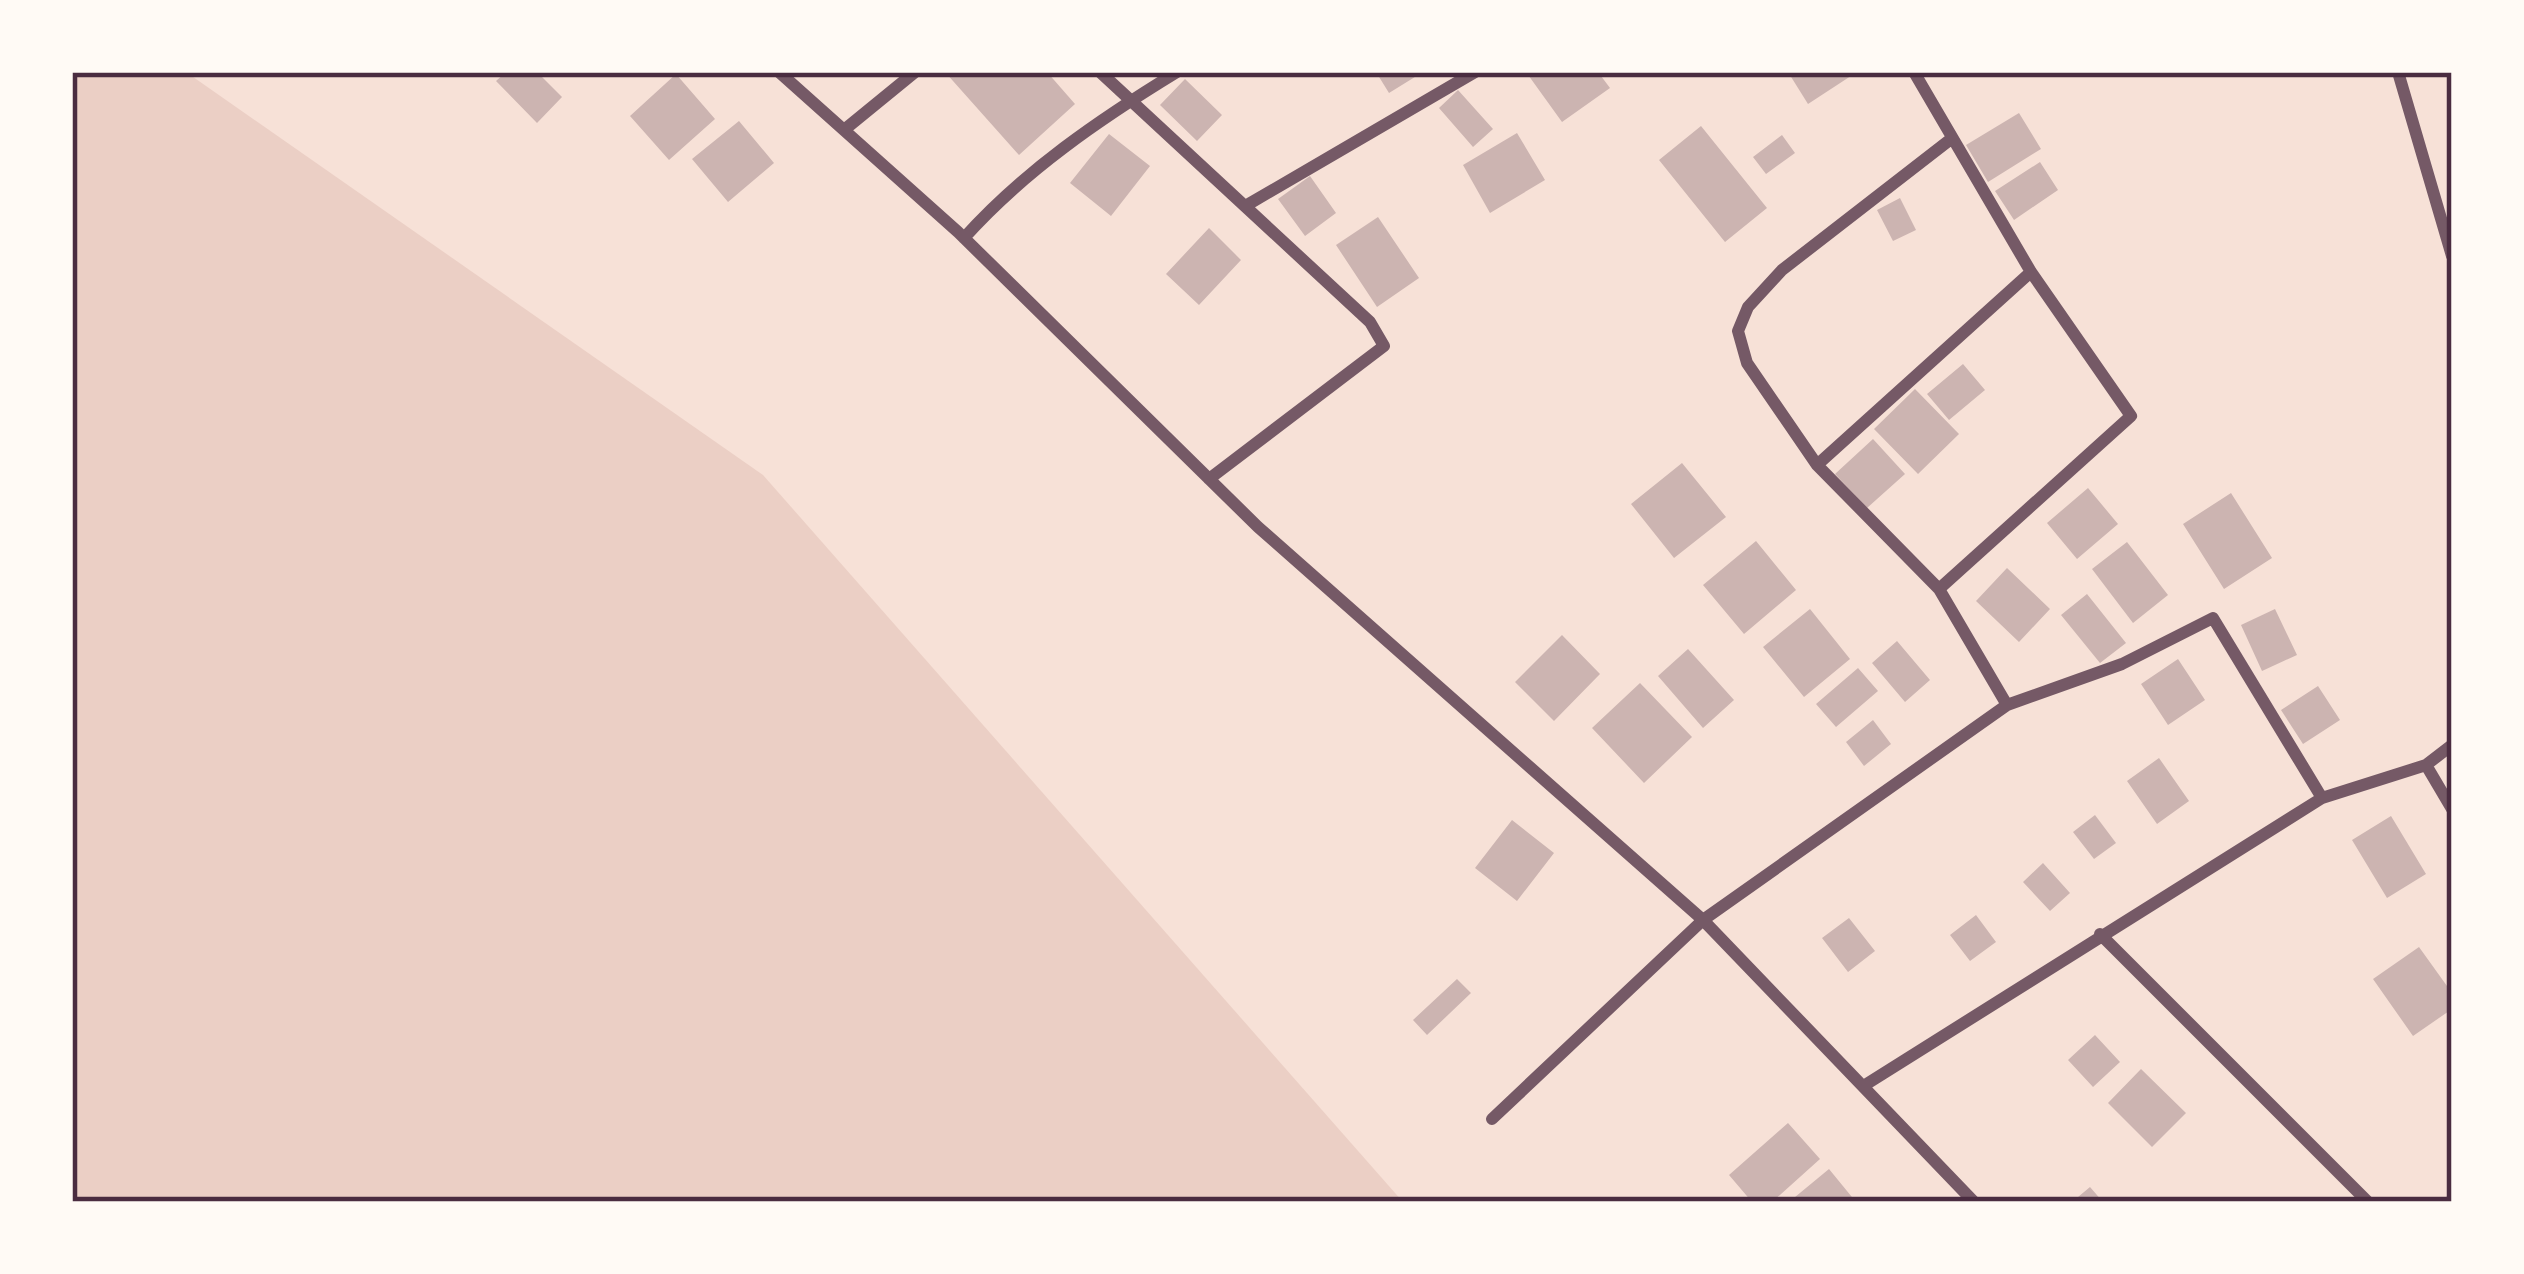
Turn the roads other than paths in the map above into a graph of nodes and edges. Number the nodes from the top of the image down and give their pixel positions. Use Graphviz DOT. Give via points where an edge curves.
graph roads {
  1 [pos="779,72"];
  2 [pos="915,72"];
  3 [pos="1100,72"];
  4 [pos="1177,72"];
  5 [pos="1474,72"];
  6 [pos="1913,72"];
  7 [pos="2398,72"];
  8 [pos="1131,100"];
  9 [pos="844,130"];
  10 [pos="1951,139"];
  11 [pos="1247,205"];
  12 [pos="964,238"];
  13 [pos="2452,256"];
  14 [pos="2030,272"];
  15 [pos="1817,465"];
  16 [pos="1209,479"];
  17 [pos="1939,589"];
  18 [pos="2007,705"];
  19 [pos="2452,745"];
  20 [pos="2426,765"];
  21 [pos="2322,798"];
  22 [pos="2452,809"];
  23 [pos="1703,920"];
  24 [pos="2100,934"];
  25 [pos="1864,1085"];
  26 [pos="1492,1119"];
  27 [pos="1974,1202"];
  28 [pos="2368,1202"];
  1 -- 9 [label="street"];
  2 -- 9 [label="street"];
  3 -- 8 [label="street"];
  4 -- 8 [label="street"];
  5 -- 11 [label="street"];
  6 -- 10 [label="street"];
  7 -- 13 [label="street"];
  8 -- 11 [label="street"];
  8 -- 12 [label="street" via="1006,192"];
  9 -- 12 [label="street"];
  10 -- 14 [label="street"];
  10 -- 15 [label="street" via="1782,270 1738,331 1747,363"];
  11 -- 16 [label="street" via="1370,322 1384,346"];
  12 -- 16 [label="street"];
  14 -- 15 [label="street"];
  14 -- 17 [label="street" via="2131,416"];
  15 -- 17 [label="street"];
  16 -- 23 [label="street"];
  17 -- 18 [label="street"];
  18 -- 21 [label="street" via="2122,664 2213,618"];
  18 -- 23 [label="street"];
  19 -- 20 [label="street"];
  20 -- 21 [label="street"];
  20 -- 22 [label="street"];
  21 -- 24 [label="street"];
  23 -- 25 [label="street"];
  23 -- 26 [label="street"];
  24 -- 25 [label="street"];
  24 -- 28 [label="street"];
  25 -- 27 [label="street"];
}
